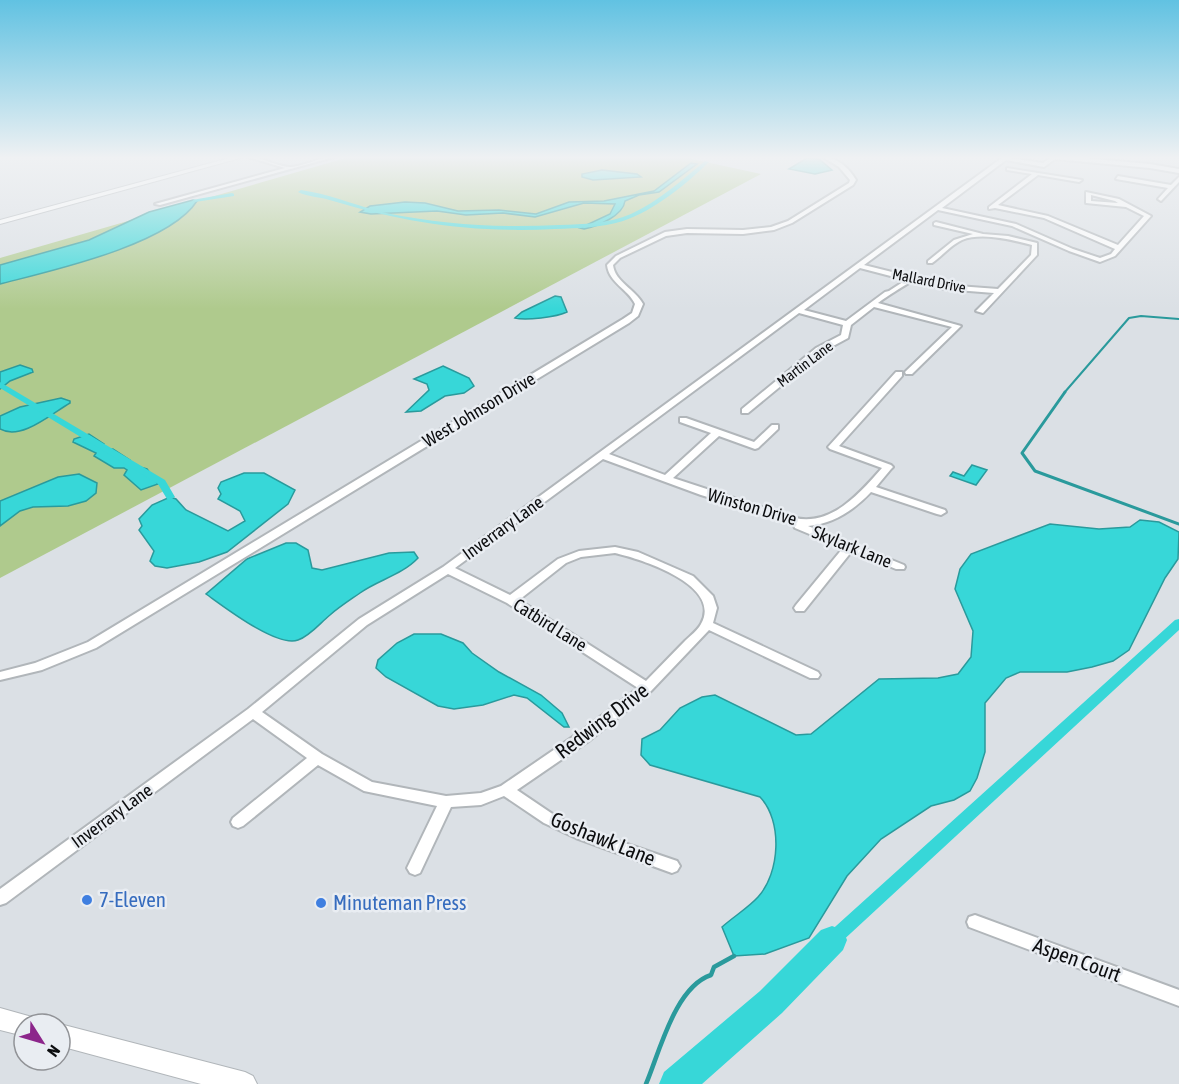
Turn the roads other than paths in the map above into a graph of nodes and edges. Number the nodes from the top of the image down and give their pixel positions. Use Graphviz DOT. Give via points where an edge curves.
graph roads {
  1 [pos="35,208"];
  2 [pos="53,208"];
  3 [pos="813,208"];
  4 [pos="939,208"];
  5 [pos="992,208"];
  6 [pos="1002,208"];
  7 [pos="1130,208"];
  8 [pos="983,213"];
  9 [pos="0,217"];
  10 [pos="1046,217"];
  11 [pos="0,222"];
  12 [pos="936,224"];
  13 [pos="1014,225"];
  14 [pos="1039,236"];
  15 [pos="988,237"];
  16 [pos="1095,238"];
  17 [pos="1126,240"];
  18 [pos="1029,242"];
  19 [pos="1119,248"];
  20 [pos="930,262"];
  21 [pos="859,266"];
  22 [pos="911,279"];
  23 [pos="965,289"];
  24 [pos="1000,291"];
  25 [pos="993,299"];
  26 [pos="875,301"];
  27 [pos="799,311"];
  28 [pos="980,311"];
  29 [pos="847,324"];
  30 [pos="745,411"];
  31 [pos="683,420"];
  32 [pos="775,427"];
  33 [pos="717,433"];
  34 [pos="602,455"];
  35 [pos="667,480"];
  36 [pos="870,488"];
  37 [pos="941,512"];
  38 [pos="771,513"];
  39 [pos="849,548"];
  40 [pos="900,567"];
  41 [pos="447,569"];
  42 [pos="511,600"];
  43 [pos="800,608"];
  44 [pos="707,625"];
  45 [pos="814,675"];
  46 [pos="0,676"];
  47 [pos="648,688"];
  48 [pos="253,712"];
  49 [pos="317,758"];
  50 [pos="506,790"];
  51 [pos="446,802"];
  52 [pos="238,822"];
  53 [pos="672,867"];
  54 [pos="415,868"];
  55 [pos="0,898"];
  56 [pos="975,922"];
  57 [pos="1179,998"];
  58 [pos="72,1038"];
  59 [pos="245,1084"];
  1 -- 9 [label="main road"];
  2 -- 11 [label="main road"];
  3 -- 46 [label="street, West Johnson Drive" via="772,229 675,232 618,257 610,265 610,272 636,295 639,304 626,321 92,645 38,667"];
  4 -- 13 [label="street"];
  4 -- 21 [label="street, Inverrary Lane"];
  5 -- 8 [label="street"];
  6 -- 10 [label="street"];
  7 -- 17 [label="street" via="1148,216"];
  10 -- 13 [label="street"];
  10 -- 16 [label="street"];
  12 -- 15 [label="street"];
  13 -- 14 [label="street"];
  14 -- 18 [label="street"];
  14 -- 19 [label="street" via="1100,260"];
  15 -- 18 [label="street"];
  15 -- 20 [label="street" via="960,239"];
  16 -- 17 [label="street"];
  16 -- 19 [label="street"];
  17 -- 19 [label="street"];
  18 -- 24 [label="street" via="1035,244 1034,255"];
  21 -- 22 [label="street, Mallard Drive"];
  21 -- 27 [label="street, Inverrary Lane"];
  22 -- 23 [label="street, Mallard Drive"];
  22 -- 26 [label="street, Martin Lane"];
  23 -- 24 [label="street, Mallard Drive"];
  23 -- 25 [label="street"];
  24 -- 25 [label="street"];
  25 -- 28 [label="street"];
  26 -- 29 [label="street, Martin Lane"];
  26 -- 36 [label="street, Winston Drive" via="957,326 833,447 888,467"];
  27 -- 29 [label="street"];
  27 -- 34 [label="street, Inverrary Lane"];
  29 -- 30 [label="street, Martin Lane" via="845,336 819,350"];
  31 -- 33 [label="street"];
  32 -- 33 [label="street" via="755,446"];
  33 -- 35 [label="street"];
  34 -- 35 [label="street, Winston Drive"];
  34 -- 41 [label="street, Inverrary Lane"];
  35 -- 38 [label="street, Winston Drive"];
  36 -- 37 [label="street"];
  36 -- 38 [label="street, Winston Drive" via="857,501 825,520 804,523"];
  38 -- 39 [label="street, Skylark Lane"];
  39 -- 40 [label="street, Skylark Lane"];
  39 -- 43 [label="street"];
  41 -- 42 [label="street, Catbird Lane"];
  41 -- 48 [label="street, Inverrary Lane" via="363,622"];
  42 -- 44 [label="street" via="562,561 579,554 615,550 689,578 707,596 711,608"];
  42 -- 47 [label="street, Catbird Lane"];
  44 -- 45 [label="street"];
  44 -- 47 [label="street, Redwing Drive"];
  47 -- 50 [label="street, Redwing Drive"];
  48 -- 49 [label="street, Redwing Drive"];
  48 -- 55 [label="street, Inverrary Lane"];
  49 -- 51 [label="street, Redwing Drive" via="369,787"];
  49 -- 52 [label="street"];
  50 -- 51 [label="street, Redwing Drive" via="468,801"];
  50 -- 53 [label="street, Goshawk Lane" via="580,834"];
  51 -- 54 [label="street"];
  56 -- 57 [label="street, Aspen Court"];
  58 -- 59 [label="main road"];
}
